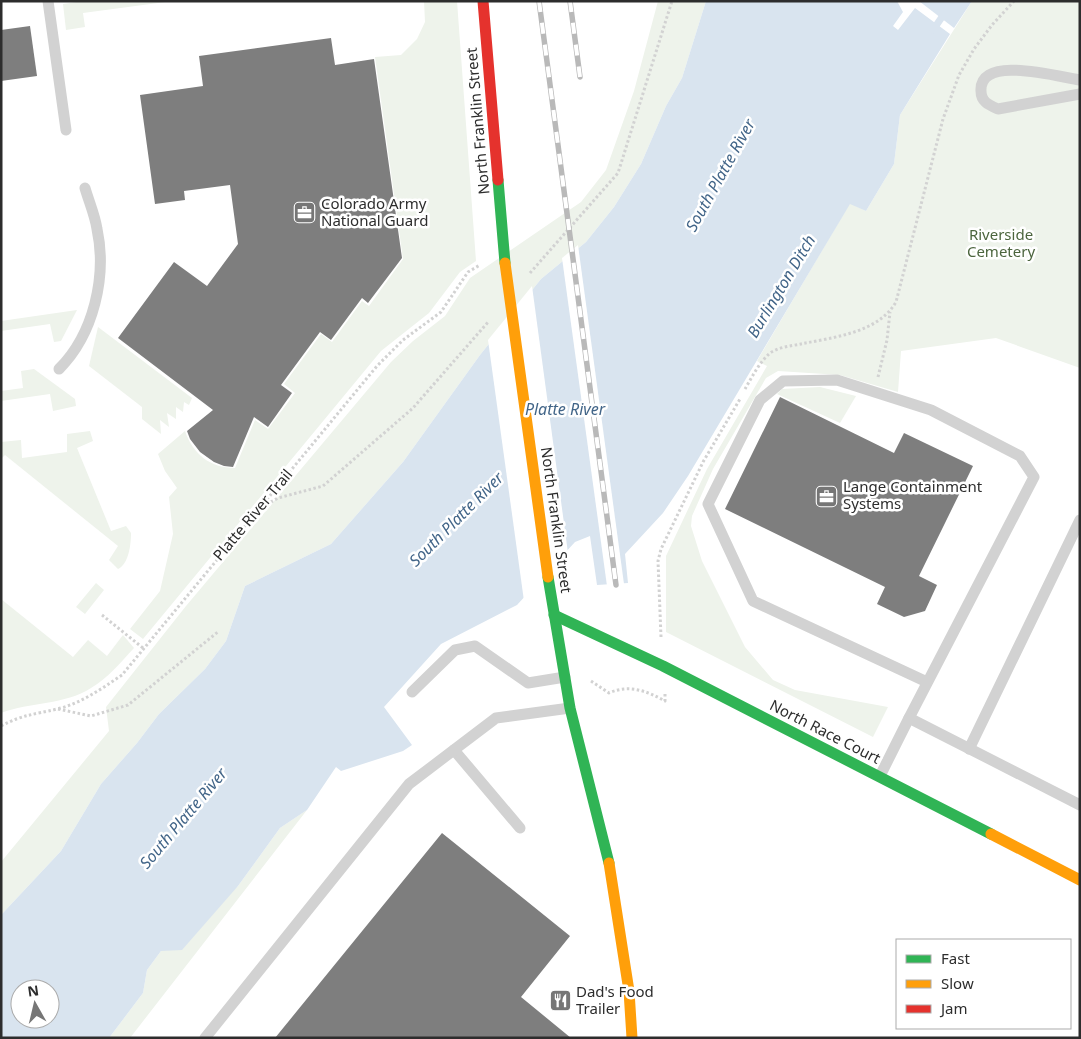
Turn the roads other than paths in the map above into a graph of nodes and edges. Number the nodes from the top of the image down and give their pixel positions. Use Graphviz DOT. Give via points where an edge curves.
graph roads {
  1 [pos="48,1"];
  2 [pos="483,1"];
  3 [pos="1080,80"];
  4 [pos="1080,94"];
  5 [pos="66,130"];
  6 [pos="85,188"];
  7 [pos="59,368"];
  8 [pos="1080,520"];
  9 [pos="554,615"];
  10 [pos="565,677"];
  11 [pos="927,682"];
  12 [pos="412,692"];
  13 [pos="570,708"];
  14 [pos="909,718"];
  15 [pos="969,749"];
  16 [pos="454,750"];
  17 [pos="880,776"];
  18 [pos="1080,805"];
  19 [pos="520,828"];
  20 [pos="1080,880"];
  21 [pos="205,1038"];
  22 [pos="632,1038"];
  1 -- 5 [label="lane"];
  2 -- 9 [label="street, North Franklin Street, bridge" via="505,263"];
  3 -- 4 [label="lane" via="997,70 988,74 981,83 981,94 986,104 998,109"];
  6 -- 7 [label="lane" via="98,237 99,283 83,335"];
  8 -- 15 [label="lane"];
  9 -- 10 [label="street, North Franklin Street"];
  9 -- 17 [label="street, North Race Court" via="663,666"];
  10 -- 12 [label="lane" via="528,683 475,646 455,650"];
  10 -- 13 [label="street, North Franklin Street"];
  11 -- 11 [label="lane" via="1034,477 1020,456 931,410 837,380 783,381 760,400 708,504 753,601"];
  11 -- 14 [label="lane"];
  13 -- 16 [label="lane" via="496,718"];
  13 -- 22 [label="street, North Franklin Street" via="608,860 629,991"];
  14 -- 15 [label="lane"];
  14 -- 17 [label="lane"];
  15 -- 18 [label="lane"];
  16 -- 19 [label="lane"];
  16 -- 21 [label="lane" via="409,784"];
  17 -- 20 [label="street, North Race Court"];
}
